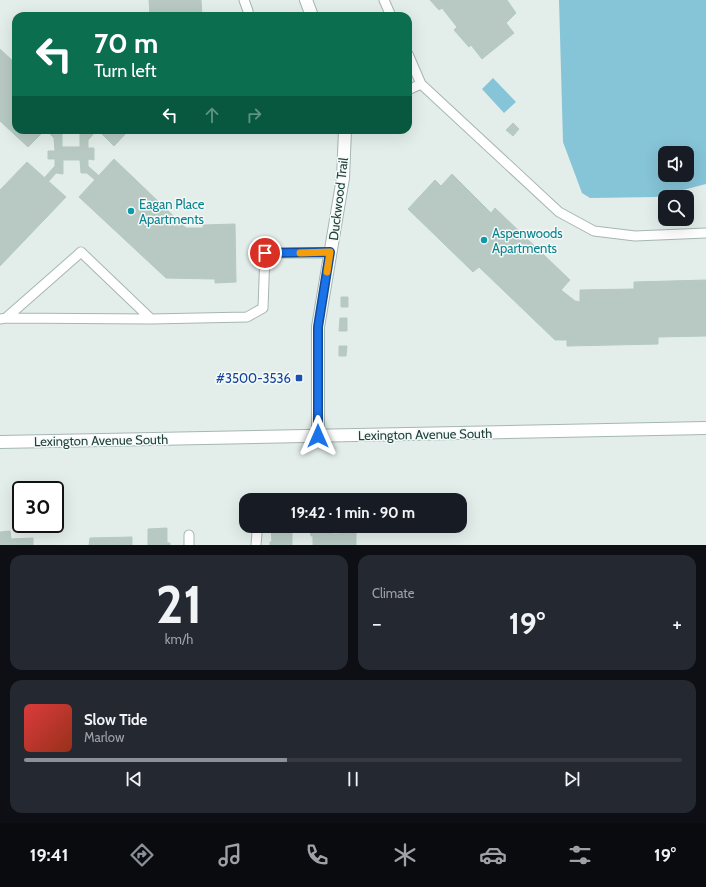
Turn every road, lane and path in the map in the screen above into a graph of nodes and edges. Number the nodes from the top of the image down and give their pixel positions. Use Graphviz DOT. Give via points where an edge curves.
graph roads {
  1 [pos="244,0"];
  2 [pos="306,0"];
  3 [pos="384,0"];
  4 [pos="248,12"];
  5 [pos="310,12"];
  6 [pos="389,12"];
  7 [pos="412,63"];
  8 [pos="421,84"];
  9 [pos="412,88"];
  10 [pos="345,134"];
  11 [pos="706,233"];
  12 [pos="330,252"];
  13 [pos="3,318"];
  14 [pos="151,319"];
  15 [pos="706,428"];
  16 [pos="318,436"];
  17 [pos="0,442"];
  18 [pos="257,533"];
  19 [pos="189,535"];
  20 [pos="189,545"];
  21 [pos="256,545"];
  1 -- 4 [label="lane"];
  2 -- 5 [label="street"];
  3 -- 6 [label="lane"];
  7 -- 8 [label="lane"];
  8 -- 9 [label="lane"];
  8 -- 11 [label="lane" via="559,212 594,231 635,236"];
  10 -- 12 [label="street, Duckwood Trail" via="343,178"];
  12 -- 14 [label="lane" via="265,253 263,308 248,317"];
  12 -- 16 [label="street, Duckwood Trail" via="318,327"];
  13 -- 14 [label="lane"];
  13 -- 14 [label="lane" via="81,252"];
  15 -- 16 [label="street, Lexington Avenue South"];
  16 -- 17 [label="street, Lexington Avenue South"];
  18 -- 21 [label="lane"];
  19 -- 20 [label="lane"];
}
